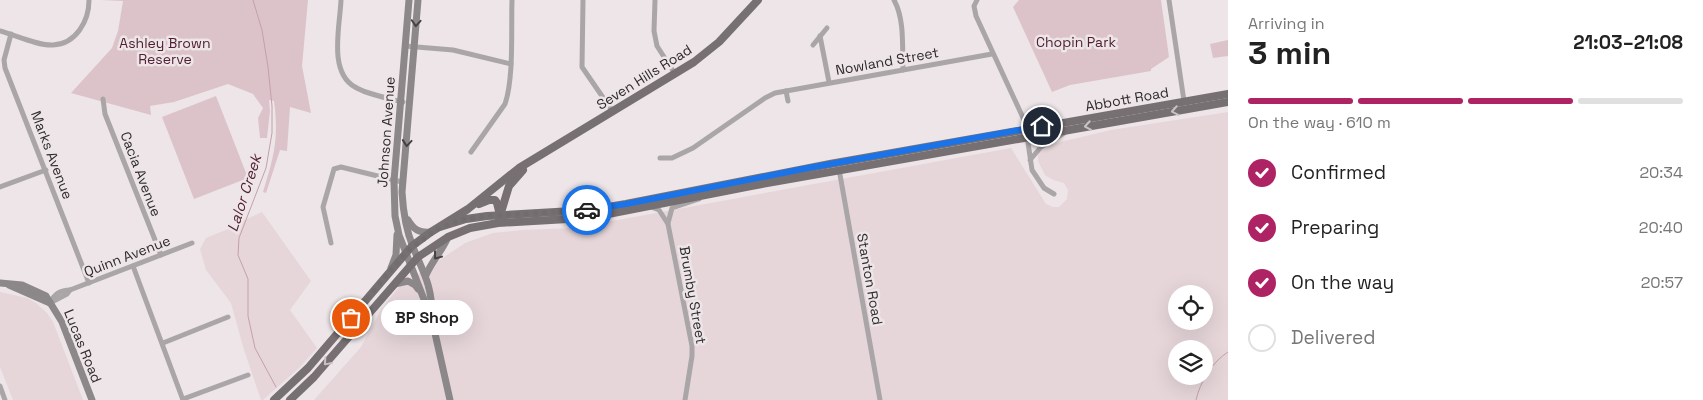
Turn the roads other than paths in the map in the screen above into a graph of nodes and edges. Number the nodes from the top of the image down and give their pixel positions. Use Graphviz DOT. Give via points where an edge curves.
graph roads {
  1 [pos="89,0"];
  2 [pos="341,0"];
  3 [pos="409,0"];
  4 [pos="418,0"];
  5 [pos="512,0"];
  6 [pos="583,0"];
  7 [pos="655,0"];
  8 [pos="758,0"];
  9 [pos="894,0"];
  10 [pos="977,0"];
  11 [pos="1169,0"];
  12 [pos="827,28"];
  13 [pos="0,31"];
  14 [pos="11,34"];
  15 [pos="820,36"];
  16 [pos="813,45"];
  17 [pos="405,46"];
  18 [pos="414,46"];
  19 [pos="992,54"];
  20 [pos="511,64"];
  21 [pos="903,70"];
  22 [pos="675,74"];
  23 [pos="829,82"];
  24 [pos="786,91"];
  25 [pos="1228,94"];
  26 [pos="103,99"];
  27 [pos="401,101"];
  28 [pos="788,101"];
  29 [pos="1184,101"];
  30 [pos="1228,102"];
  31 [pos="410,103"];
  32 [pos="613,112"];
  33 [pos="1065,131"];
  34 [pos="1027,133"];
  35 [pos="471,152"];
  36 [pos="660,158"];
  37 [pos="1029,160"];
  38 [pos="531,161"];
  39 [pos="838,167"];
  40 [pos="46,170"];
  41 [pos="398,182"];
  42 [pos="0,187"];
  43 [pos="1054,194"];
  44 [pos="707,195"];
  45 [pos="646,207"];
  46 [pos="468,209"];
  47 [pos="405,216"];
  48 [pos="499,219"];
  49 [pos="668,224"];
  50 [pos="396,225"];
  51 [pos="440,227"];
  52 [pos="431,232"];
  53 [pos="448,237"];
  54 [pos="192,243"];
  55 [pos="331,243"];
  56 [pos="412,246"];
  57 [pos="406,252"];
  58 [pos="161,255"];
  59 [pos="418,257"];
  60 [pos="411,264"];
  61 [pos="133,266"];
  62 [pos="390,272"];
  63 [pos="426,275"];
  64 [pos="0,283"];
  65 [pos="89,283"];
  66 [pos="392,286"];
  67 [pos="423,296"];
  68 [pos="50,303"];
  69 [pos="228,316"];
  70 [pos="432,320"];
  71 [pos="163,343"];
  72 [pos="248,375"];
  73 [pos="0,386"];
  74 [pos="5,400"];
  75 [pos="92,400"];
  76 [pos="183,400"];
  77 [pos="274,400"];
  78 [pos="290,400"];
  79 [pos="450,400"];
  80 [pos="685,400"];
  81 [pos="880,400"];
  1 -- 14 [label="street" via="83,27 61,43 46,44"];
  2 -- 27 [label="street" via="337,55 341,73 355,88"];
  3 -- 17 [label="main road, Johnson Avenue"];
  4 -- 18 [label="main road, Johnson Avenue, one-way"];
  5 -- 20 [label="street"];
  6 -- 32 [label="street" via="582,67"];
  7 -- 22 [label="street" via="657,46"];
  8 -- 22 [label="main road, Seven Hills Road" via="718,42"];
  9 -- 21 [label="street" via="900,10"];
  10 -- 19 [label="street" via="974,6 976,16"];
  11 -- 29 [label="street"];
  12 -- 15 [label="street"];
  13 -- 14 [label="street"];
  14 -- 40 [label="street, Marks Avenue" via="5,68"];
  15 -- 16 [label="street"];
  15 -- 23 [label="street"];
  17 -- 18 [label="street"];
  17 -- 27 [label="main road, Johnson Avenue"];
  18 -- 20 [label="street" via="453,50"];
  18 -- 31 [label="main road, Johnson Avenue"];
  19 -- 21 [label="street, Nowland Street"];
  19 -- 34 [label="street" via="1024,120"];
  20 -- 35 [label="street" via="505,104"];
  21 -- 23 [label="street, Nowland Street"];
  22 -- 32 [label="main road, Seven Hills Road"];
  23 -- 24 [label="street, Nowland Street"];
  24 -- 28 [label="street"];
  24 -- 36 [label="street, Nowland Street" via="764,98 693,148 672,158"];
  25 -- 29 [label="main road, Abbott Road"];
  26 -- 58 [label="street, Cacia Avenue" via="105,114"];
  27 -- 31 [label="street"];
  27 -- 41 [label="main road, Johnson Avenue"];
  29 -- 34 [label="main road, Abbott Road"];
  30 -- 33 [label="main road, Abbott Road, one-way"];
  31 -- 41 [label="main road, Johnson Avenue, one-way"];
  32 -- 38 [label="main road, Seven Hills Road"];
  33 -- 34 [label="main road, Abbott Road"];
  33 -- 37 [label="street" via="1036,150"];
  34 -- 37 [label="street"];
  34 -- 39 [label="main road, Abbott Road"];
  37 -- 43 [label="street" via="1044,188"];
  38 -- 46 [label="main road, Seven Hills Road"];
  38 -- 48 [label="main road, Seven Hills Road" via="509,186"];
  39 -- 44 [label="main road, Abbott Road"];
  39 -- 48 [label="main road, Abbott Road" via="617,206"];
  39 -- 81 [label="street, Stanton Road"];
  40 -- 42 [label="street"];
  40 -- 65 [label="street, Marks Avenue"];
  41 -- 47 [label="main road, Johnson Avenue"];
  41 -- 50 [label="main road, Johnson Avenue" via="394,200"];
  41 -- 55 [label="street" via="337,168 331,173 322,207"];
  44 -- 45 [label="main road, Abbott Road"];
  44 -- 49 [label="street" via="672,208"];
  45 -- 48 [label="main road, Abbott Road" via="583,218"];
  45 -- 49 [label="street" via="659,210"];
  46 -- 48 [label="main road" via="492,199 498,203"];
  46 -- 51 [label="main road, Seven Hills Road"];
  47 -- 52 [label="main road" via="418,232"];
  47 -- 56 [label="main road, Johnson Avenue"];
  48 -- 51 [label="main road, Abbott Road" via="474,217"];
  48 -- 53 [label="main road, Abbott Road"];
  49 -- 80 [label="street, Brumby Street" via="692,346"];
  50 -- 57 [label="main road, Johnson Avenue"];
  50 -- 62 [label="main road" via="397,249"];
  51 -- 52 [label="main road, Seven Hills Road"];
  52 -- 56 [label="main road, Seven Hills Road"];
  53 -- 59 [label="main road"];
  53 -- 63 [label="main road, one-way"];
  54 -- 58 [label="street, Quinn Avenue"];
  56 -- 57 [label="main road, Seven Hills Road"];
  56 -- 59 [label="main road, Johnson Avenue"];
  57 -- 60 [label="main road, Johnson Avenue"];
  57 -- 62 [label="main road, Seven Hills Road"];
  58 -- 61 [label="street, Quinn Avenue"];
  59 -- 60 [label="main road"];
  59 -- 63 [label="main road, Johnson Avenue"];
  60 -- 66 [label="main road"];
  60 -- 67 [label="main road, Johnson Avenue"];
  61 -- 65 [label="street, Quinn Avenue"];
  61 -- 71 [label="street"];
  62 -- 77 [label="main road, Seven Hills Road" via="308,368"];
  63 -- 70 [label="main road, Johnson Avenue"];
  64 -- 68 [label="main road, Lucas Road" via="32,288 46,296"];
  65 -- 68 [label="street, Quinn Avenue"];
  66 -- 67 [label="main road" via="410,282"];
  66 -- 78 [label="main road, one-way" via="314,377"];
  67 -- 70 [label="main road, Johnson Avenue"];
  68 -- 75 [label="main road, Lucas Road" via="62,322"];
  69 -- 71 [label="street"];
  70 -- 79 [label="main road"];
  71 -- 76 [label="street"];
  72 -- 76 [label="street"];
  73 -- 74 [label="street"];
}
